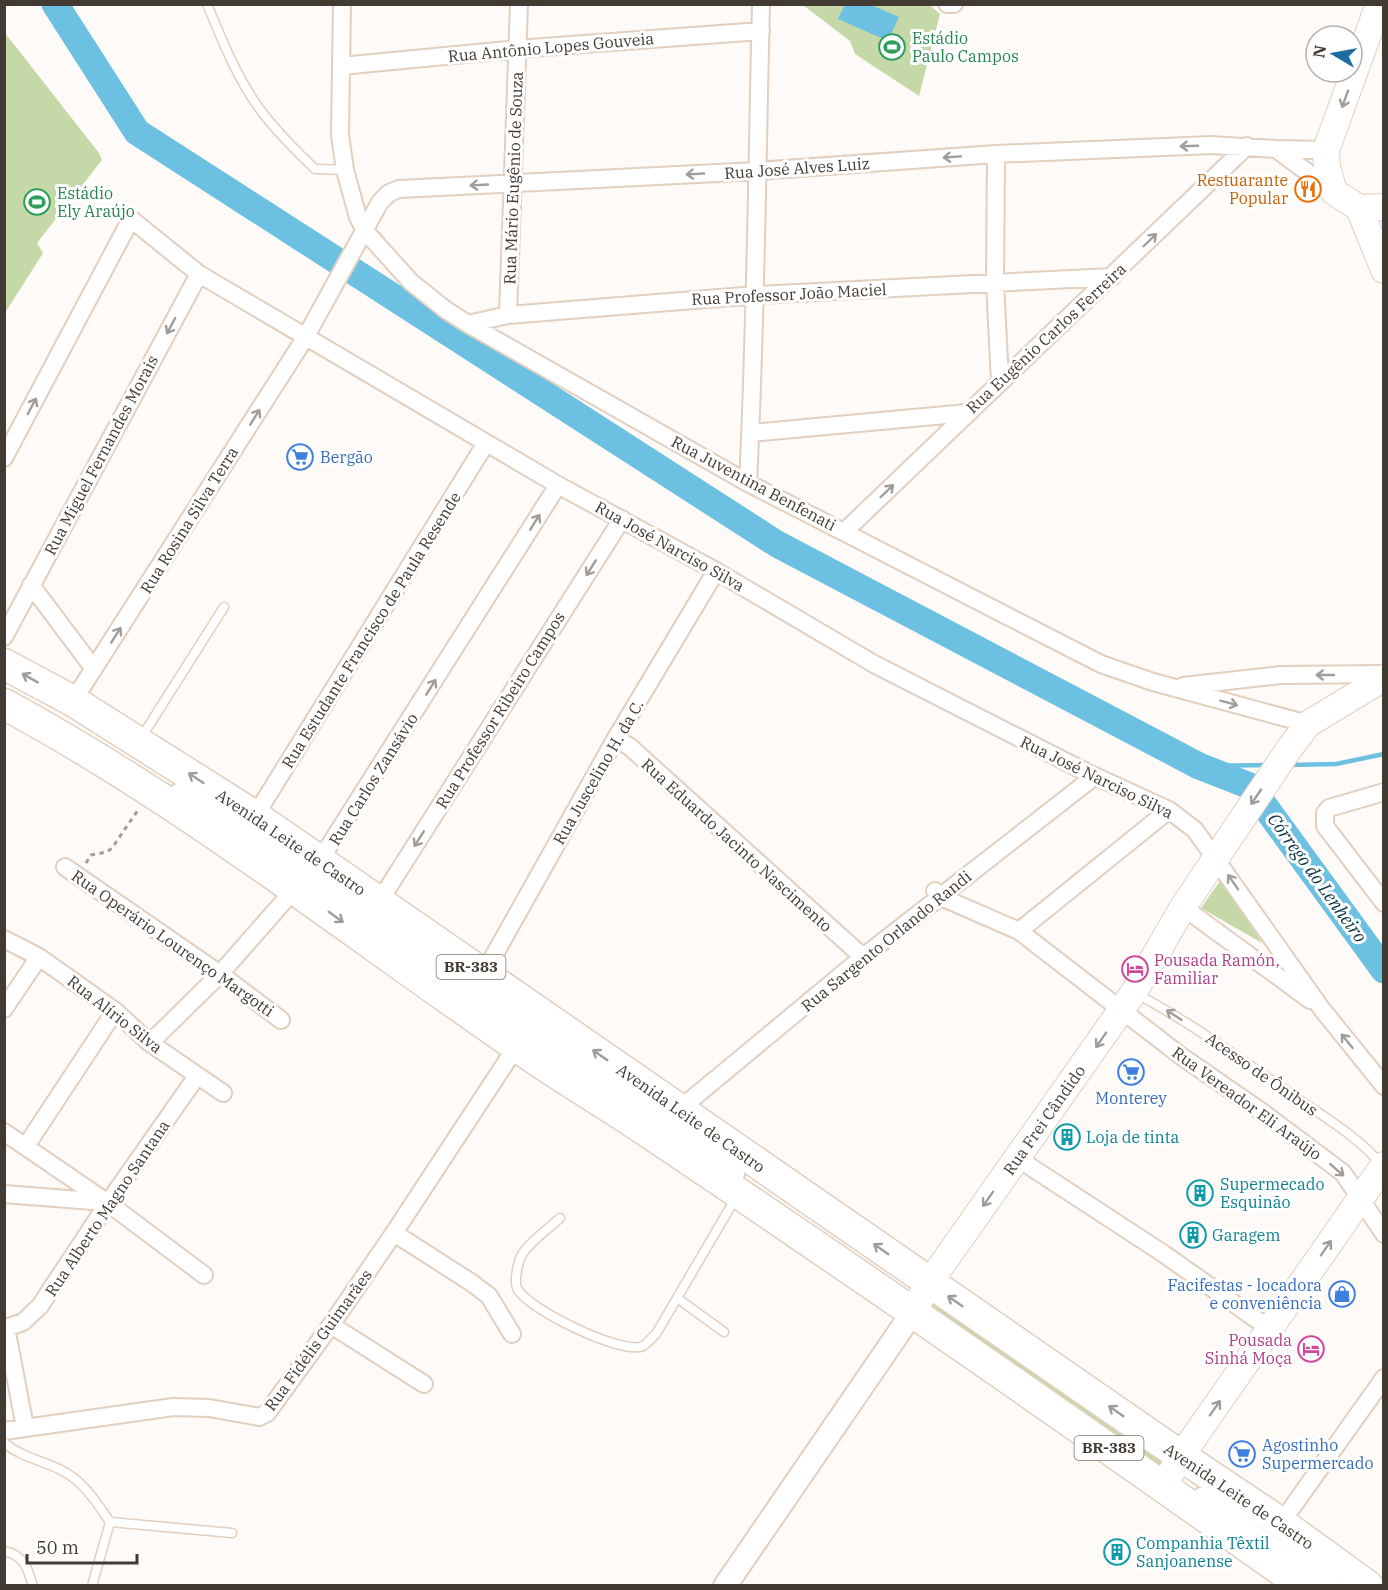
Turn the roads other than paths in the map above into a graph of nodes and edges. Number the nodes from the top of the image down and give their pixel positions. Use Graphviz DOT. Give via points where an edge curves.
graph roads {
  1 [pos="207,4"];
  2 [pos="342,4"];
  3 [pos="519,4"];
  4 [pos="761,4"];
  5 [pos="947,4"];
  6 [pos="954,4"];
  7 [pos="1379,4"];
  8 [pos="760,32"];
  9 [pos="517,49"];
  10 [pos="341,66"];
  11 [pos="1247,146"];
  12 [pos="1276,148"];
  13 [pos="1326,150"];
  14 [pos="996,154"];
  15 [pos="345,170"];
  16 [pos="757,171"];
  17 [pos="512,183"];
  18 [pos="1334,192"];
  19 [pos="1371,207"];
  20 [pos="365,231"];
  21 [pos="1382,258"];
  22 [pos="199,274"];
  23 [pos="1112,277"];
  24 [pos="995,283"];
  25 [pos="756,295"];
  26 [pos="508,315"];
  27 [pos="315,321"];
  28 [pos="468,324"];
  29 [pos="305,338"];
  30 [pos="1000,381"];
  31 [pos="967,413"];
  32 [pos="751,433"];
  33 [pos="486,443"];
  34 [pos="4,458"];
  35 [pos="748,483"];
  36 [pos="558,485"];
  37 [pos="622,519"];
  38 [pos="845,531"];
  39 [pos="716,571"];
  40 [pos="31,585"];
  41 [pos="224,607"];
  42 [pos="4,637"];
  43 [pos="4,664"];
  44 [pos="94,669"];
  45 [pos="1383,676"];
  46 [pos="1173,687"];
  47 [pos="4,691"];
  48 [pos="4,704"];
  49 [pos="53,712"];
  50 [pos="1308,724"];
  51 [pos="616,738"];
  52 [pos="139,742"];
  53 [pos="1090,774"];
  54 [pos="1383,792"];
  55 [pos="1169,810"];
  56 [pos="255,816"];
  57 [pos="1215,857"];
  58 [pos="71,871"];
  59 [pos="309,874"];
  60 [pos="938,894"];
  61 [pos="1381,894"];
  62 [pos="379,902"];
  63 [pos="1184,907"];
  64 [pos="1019,931"];
  65 [pos="4,939"];
  66 [pos="860,955"];
  67 [pos="39,957"];
  68 [pos="219,974"];
  69 [pos="483,975"];
  70 [pos="1128,1001"];
  71 [pos="1321,1008"];
  72 [pos="4,1010"];
  73 [pos="115,1011"];
  74 [pos="281,1020"];
  75 [pos="528,1029"];
  76 [pos="150,1043"];
  77 [pos="197,1076"];
  78 [pos="1383,1086"];
  79 [pos="223,1093"];
  80 [pos="663,1121"];
  81 [pos="4,1132"];
  82 [pos="26,1146"];
  83 [pos="1017,1158"];
  84 [pos="1383,1165"];
  85 [pos="738,1193"];
  86 [pos="4,1194"];
  87 [pos="1361,1199"];
  88 [pos="108,1203"];
  89 [pos="560,1218"];
  90 [pos="394,1233"];
  91 [pos="1383,1233"];
  92 [pos="204,1275"];
  93 [pos="677,1298"];
  94 [pos="920,1299"];
  95 [pos="331,1325"];
  96 [pos="1270,1329"];
  97 [pos="724,1332"];
  98 [pos="512,1334"];
  99 [pos="1383,1378"];
  100 [pos="424,1384"];
  101 [pos="25,1427"];
  102 [pos="4,1431"];
  103 [pos="4,1442"];
  104 [pos="1172,1472"];
  105 [pos="110,1522"];
  106 [pos="1281,1523"];
  107 [pos="232,1533"];
  108 [pos="4,1551"];
  109 [pos="33,1586"];
  110 [pos="92,1586"];
  111 [pos="726,1586"];
  112 [pos="1303,1586"];
  113 [pos="1331,1586"];
  114 [pos="1368,1586"];
  1 -- 15 [label="lane" via="229,57 258,107 288,144 315,169"];
  2 -- 10 [label="street, Rua Juventina Benfenati"];
  3 -- 9 [label="street, Rua Mário Eugênio de Souza"];
  4 -- 8 [label="street"];
  5 -- 6 [label="street"];
  7 -- 13 [label="main road, one-way"];
  8 -- 9 [label="street, Rua Antônio Lopes Gouveia"];
  8 -- 16 [label="street"];
  9 -- 10 [label="street, Rua Antônio Lopes Gouveia"];
  9 -- 17 [label="street, Rua Mário Eugênio de Souza"];
  10 -- 15 [label="street, Rua Juventina Benfenati" via="340,135"];
  11 -- 12 [label="street, Rua José Alves Luiz"];
  11 -- 14 [label="street, Rua José Alves Luiz, one-way"];
  23 -- 11 [label="street, Rua Eugênio Carlos Ferreira, one-way"];
  12 -- 13 [label="street, Rua José Alves Luiz"];
  12 -- 18 [label="street"];
  13 -- 18 [label="main road"];
  14 -- 16 [label="street, Rua José Alves Luiz, one-way"];
  14 -- 24 [label="street"];
  15 -- 20 [label="street, Rua Juventina Benfenati"];
  16 -- 17 [label="street, Rua José Alves Luiz, one-way"];
  16 -- 25 [label="street"];
  17 -- 20 [label="street, Rua José Alves Luiz, one-way" via="399,189 380,202"];
  17 -- 26 [label="street, Rua Mário Eugênio de Souza"];
  18 -- 19 [label="main road"];
  19 -- 21 [label="main road"];
  20 -- 27 [label="street, Rua José Alves Luiz"];
  20 -- 28 [label="street, Rua Juventina Benfenati" via="411,282"];
  22 -- 29 [label="street, Rua José Narciso Silva"];
  34 -- 22 [label="street, Rua José Narciso Silva, one-way" via="131,219"];
  22 -- 40 [label="street, Rua Miguel Fernandes Morais, one-way"];
  23 -- 24 [label="street, Rua Professor João Maciel"];
  23 -- 30 [label="street, Rua Eugênio Carlos Ferreira"];
  24 -- 25 [label="street, Rua Professor João Maciel"];
  24 -- 30 [label="street"];
  25 -- 26 [label="street, Rua Professor João Maciel"];
  25 -- 32 [label="street"];
  26 -- 28 [label="street, Rua Professor João Maciel"];
  27 -- 29 [label="street, Rua Rosina Silva Terra"];
  28 -- 35 [label="street, Rua Juventina Benfenati"];
  29 -- 33 [label="street, Rua José Narciso Silva"];
  44 -- 29 [label="street, Rua Rosina Silva Terra, one-way"];
  30 -- 31 [label="street, Rua Eugênio Carlos Ferreira"];
  31 -- 32 [label="street"];
  38 -- 31 [label="street, Rua Eugênio Carlos Ferreira, one-way"];
  32 -- 35 [label="street"];
  33 -- 36 [label="street, Rua José Narciso Silva"];
  33 -- 56 [label="street, Rua Estudante Francisco de Paula Resende"];
  35 -- 38 [label="street, Rua Juventina Benfenati"];
  36 -- 37 [label="street, Rua José Narciso Silva"];
  59 -- 36 [label="street, Rua Carlos Zansávio, one-way"];
  37 -- 39 [label="street, Rua José Narciso Silva"];
  37 -- 62 [label="street, Rua Professor Ribeiro Campos, one-way"];
  38 -- 46 [label="street, Rua Juventina Benfenati" via="1101,664"];
  39 -- 51 [label="street, Rua Juscelino H. da C."];
  39 -- 53 [label="street, Rua José Narciso Silva" via="874,664"];
  40 -- 42 [label="street, Rua Miguel Fernandes Morais"];
  40 -- 44 [label="street"];
  41 -- 52 [label="lane"];
  49 -- 43 [label="highway, Avenida Leite de Castro / BR-383, one-way"];
  44 -- 49 [label="street, Rua Rosina Silva Terra"];
  45 -- 46 [label="street, one-way" via="1281,675"];
  45 -- 50 [label="main road, Rua Frei Cândido"];
  46 -- 50 [label="street, Rua Juventina Benfenati, one-way"];
  47 -- 49 [label="street"];
  48 -- 49 [label="highway, Avenida Leite de Castro / BR-383"];
  49 -- 52 [label="highway, Avenida Leite de Castro / BR-383"];
  49 -- 59 [label="street"];
  49 -- 59 [label="highway, Avenida Leite de Castro / BR-383" via="150,791"];
  50 -- 57 [label="main road, Rua Frei Cândido, one-way"];
  51 -- 66 [label="street, Rua Eduardo Jacinto Nascimento"];
  51 -- 69 [label="street, Rua Juscelino H. da C."];
  56 -- 52 [label="highway, Avenida Leite de Castro / BR-383, one-way"];
  53 -- 55 [label="street, Rua José Narciso Silva"];
  53 -- 60 [label="street, Rua Sargento Orlando Randi"];
  54 -- 61 [label="street" via="1329,808 1324,826"];
  55 -- 57 [label="street, Rua José Narciso Silva" via="1195,830"];
  55 -- 64 [label="street"];
  56 -- 59 [label="highway, Avenida Leite de Castro / BR-383"];
  57 -- 63 [label="main road, Rua Frei Cândido"];
  71 -- 57 [label="street, Rua José Narciso Silva, one-way"];
  58 -- 68 [label="street, Rua Operário Lourenço Margotti"];
  59 -- 62 [label="highway, Avenida Leite de Castro / BR-383"];
  59 -- 68 [label="street, Rua Carlos Zansávio"];
  59 -- 75 [label="highway, Avenida Leite de Castro / BR-383"];
  60 -- 64 [label="street, Rua Vereador Eli Araújo"];
  60 -- 66 [label="street, Rua Sargento Orlando Randi"];
  62 -- 69 [label="highway, Avenida Leite de Castro / BR-383"];
  63 -- 70 [label="main road, Rua Frei Cândido"];
  63 -- 71 [label="street"];
  64 -- 70 [label="street, Rua Vereador Eli Araújo"];
  65 -- 67 [label="street, Rua Alírio Silva"];
  66 -- 80 [label="street, Rua Sargento Orlando Randi"];
  67 -- 72 [label="street"];
  67 -- 73 [label="street, Rua Alírio Silva"];
  68 -- 74 [label="street, Rua Operário Lourenço Margotti"];
  68 -- 76 [label="street, Rua Carlos Zansávio"];
  69 -- 75 [label="highway, Avenida Leite de Castro / BR-383"];
  70 -- 83 [label="main road, Rua Frei Cândido, one-way"];
  84 -- 70 [label="lane, Acesso de Ônibus, one-way" via="1366,1147 1164,1008"];
  70 -- 87 [label="street, Rua Vereador Eli Araújo, one-way" via="1181,1056 1343,1173"];
  78 -- 71 [label="street, one-way"];
  73 -- 76 [label="street, Rua Alírio Silva"];
  73 -- 82 [label="street"];
  75 -- 80 [label="highway, Avenida Leite de Castro / BR-383"];
  80 -- 75 [label="highway, Avenida Leite de Castro / BR-383, one-way"];
  75 -- 90 [label="street, Rua Fidélis Guimarães"];
  76 -- 77 [label="street, Rua Alírio Silva"];
  77 -- 79 [label="street, Rua Alírio Silva"];
  77 -- 88 [label="street, Rua Alberto Magno Santana"];
  80 -- 85 [label="highway, Avenida Leite de Castro / BR-383"];
  80 -- 94 [label="highway, Avenida Leite de Castro / BR-383"];
  81 -- 82 [label="street"];
  82 -- 88 [label="street"];
  83 -- 94 [label="main road, Rua Frei Cândido, one-way"];
  83 -- 96 [label="street"];
  84 -- 87 [label="main road"];
  85 -- 93 [label="lane"];
  85 -- 94 [label="highway, Avenida Leite de Castro / BR-383"];
  86 -- 88 [label="street"];
  87 -- 91 [label="street, Rua Vereador Eli Araújo"];
  96 -- 87 [label="main road, one-way"];
  88 -- 92 [label="street"];
  88 -- 101 [label="street, Rua Alberto Magno Santana" via="40,1306 23,1322 6,1328"];
  89 -- 93 [label="lane" via="522,1253 517,1287 527,1301 610,1343 634,1347 642,1346 656,1334"];
  90 -- 95 [label="street, Rua Fidélis Guimarães"];
  90 -- 98 [label="street" via="489,1296"];
  93 -- 97 [label="lane"];
  94 -- 104 [label="highway, Avenida Leite de Castro / BR-383"];
  94 -- 111 [label="street, Rua Frei Cândido"];
  95 -- 100 [label="street"];
  95 -- 101 [label="street, Rua Fidélis Guimarães" via="267,1413 259,1417 208,1408 173,1407"];
  104 -- 96 [label="main road, one-way"];
  99 -- 106 [label="street"];
  101 -- 102 [label="street, Rua Fidélis Guimarães"];
  103 -- 105 [label="lane" via="64,1471 92,1495"];
  104 -- 106 [label="highway, Avenida Leite de Castro / BR-383"];
  104 -- 112 [label="highway, Avenida Leite de Castro / BR-383"];
  104 -- 113 [label="street"];
  105 -- 107 [label="lane"];
  105 -- 110 [label="lane"];
  106 -- 114 [label="highway, Avenida Leite de Castro / BR-383"];
  108 -- 109 [label="lane" via="20,1557"];
}
